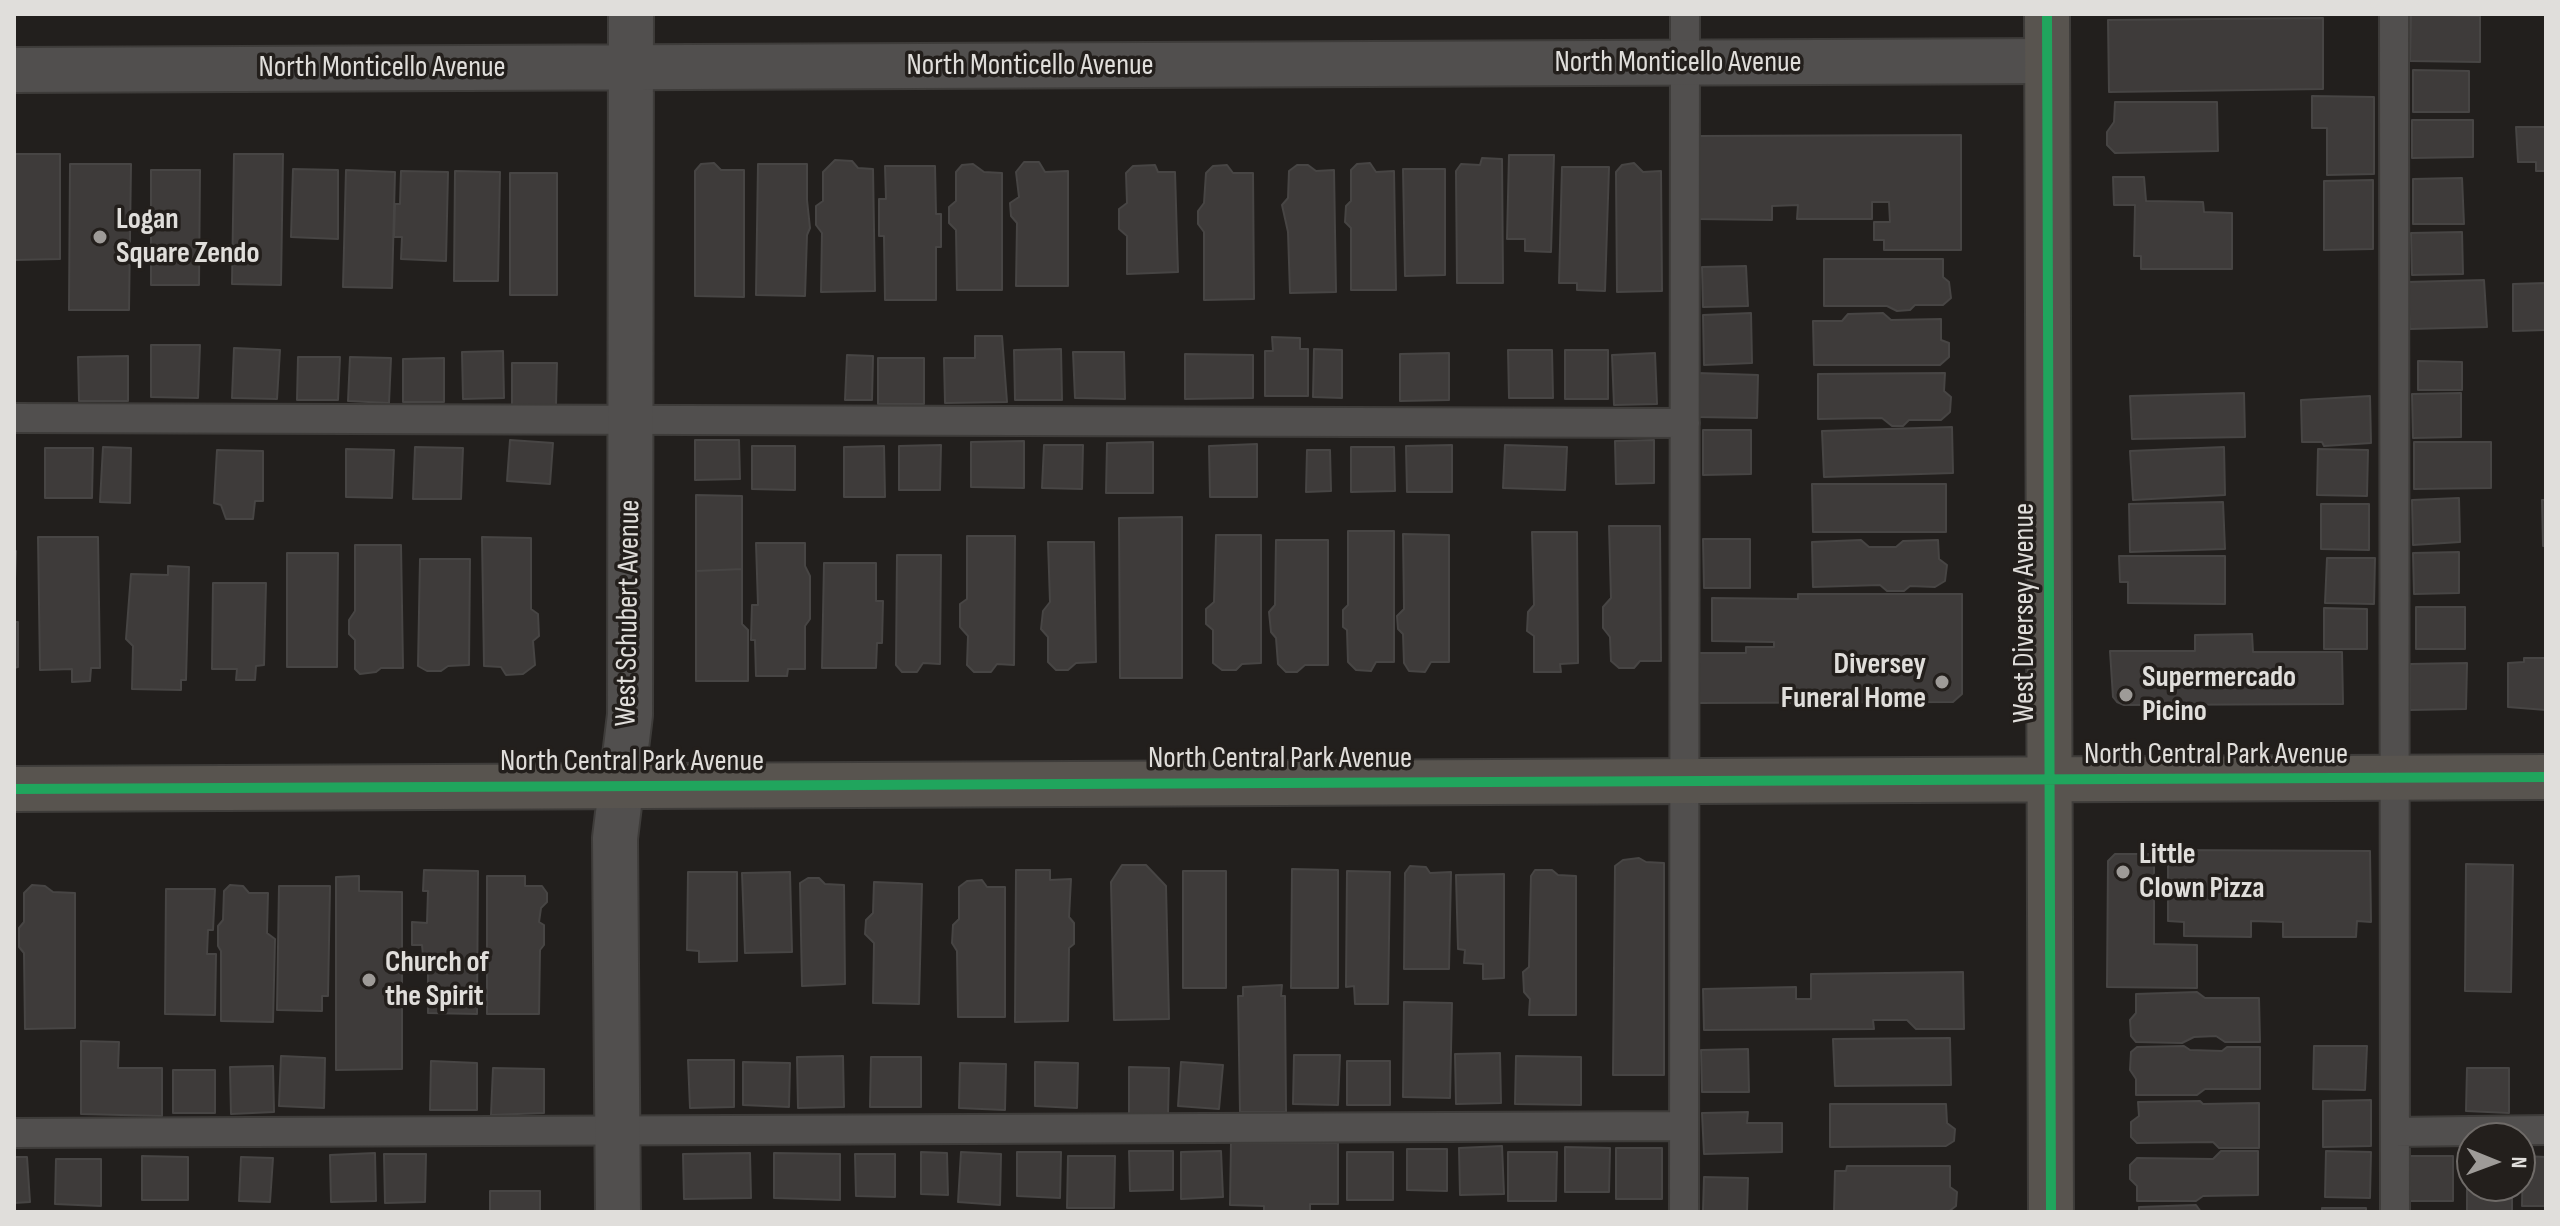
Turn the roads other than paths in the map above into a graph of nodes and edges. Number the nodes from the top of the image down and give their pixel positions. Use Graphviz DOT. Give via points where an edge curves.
graph roads {
  1 [pos="631,14"];
  2 [pos="1685,14"];
  3 [pos="2047,14"];
  4 [pos="2394,14"];
  5 [pos="2047,61"];
  6 [pos="1685,63"];
  7 [pos="630,67"];
  8 [pos="14,70"];
  9 [pos="14,418"];
  10 [pos="630,420"];
  11 [pos="1685,423"];
  12 [pos="2546,777"];
  13 [pos="2395,778"];
  14 [pos="2049,780"];
  15 [pos="1685,781"];
  16 [pos="622,786"];
  17 [pos="14,789"];
  18 [pos="1684,1126"];
  19 [pos="2546,1130"];
  20 [pos="617,1131"];
  21 [pos="2395,1132"];
  22 [pos="14,1133"];
  23 [pos="618,1212"];
  24 [pos="1684,1212"];
  25 [pos="2051,1212"];
  26 [pos="2395,1212"];
  1 -- 7 [label="street, West Schubert Avenue"];
  2 -- 6 [label="lane"];
  3 -- 5 [label="street, West Diversey Avenue"];
  4 -- 13 [label="lane"];
  5 -- 6 [label="street, North Monticello Avenue"];
  5 -- 14 [label="street, West Diversey Avenue"];
  6 -- 7 [label="street, North Monticello Avenue"];
  6 -- 11 [label="lane"];
  7 -- 8 [label="street, North Monticello Avenue"];
  7 -- 10 [label="street, West Schubert Avenue"];
  9 -- 10 [label="lane"];
  10 -- 11 [label="lane"];
  10 -- 16 [label="street, West Schubert Avenue" via="630,715"];
  11 -- 15 [label="lane"];
  12 -- 13 [label="street, North Central Park Avenue"];
  13 -- 14 [label="street, North Central Park Avenue"];
  13 -- 21 [label="lane"];
  14 -- 15 [label="street, North Central Park Avenue"];
  14 -- 25 [label="street, West Diversey Avenue"];
  15 -- 16 [label="street, North Central Park Avenue"];
  15 -- 18 [label="lane"];
  16 -- 17 [label="street, North Central Park Avenue"];
  16 -- 20 [label="street, West Schubert Avenue" via="615,838"];
  18 -- 20 [label="lane"];
  18 -- 24 [label="lane"];
  19 -- 21 [label="lane"];
  20 -- 22 [label="lane"];
  20 -- 23 [label="street, West Schubert Avenue"];
  21 -- 26 [label="lane"];
}
